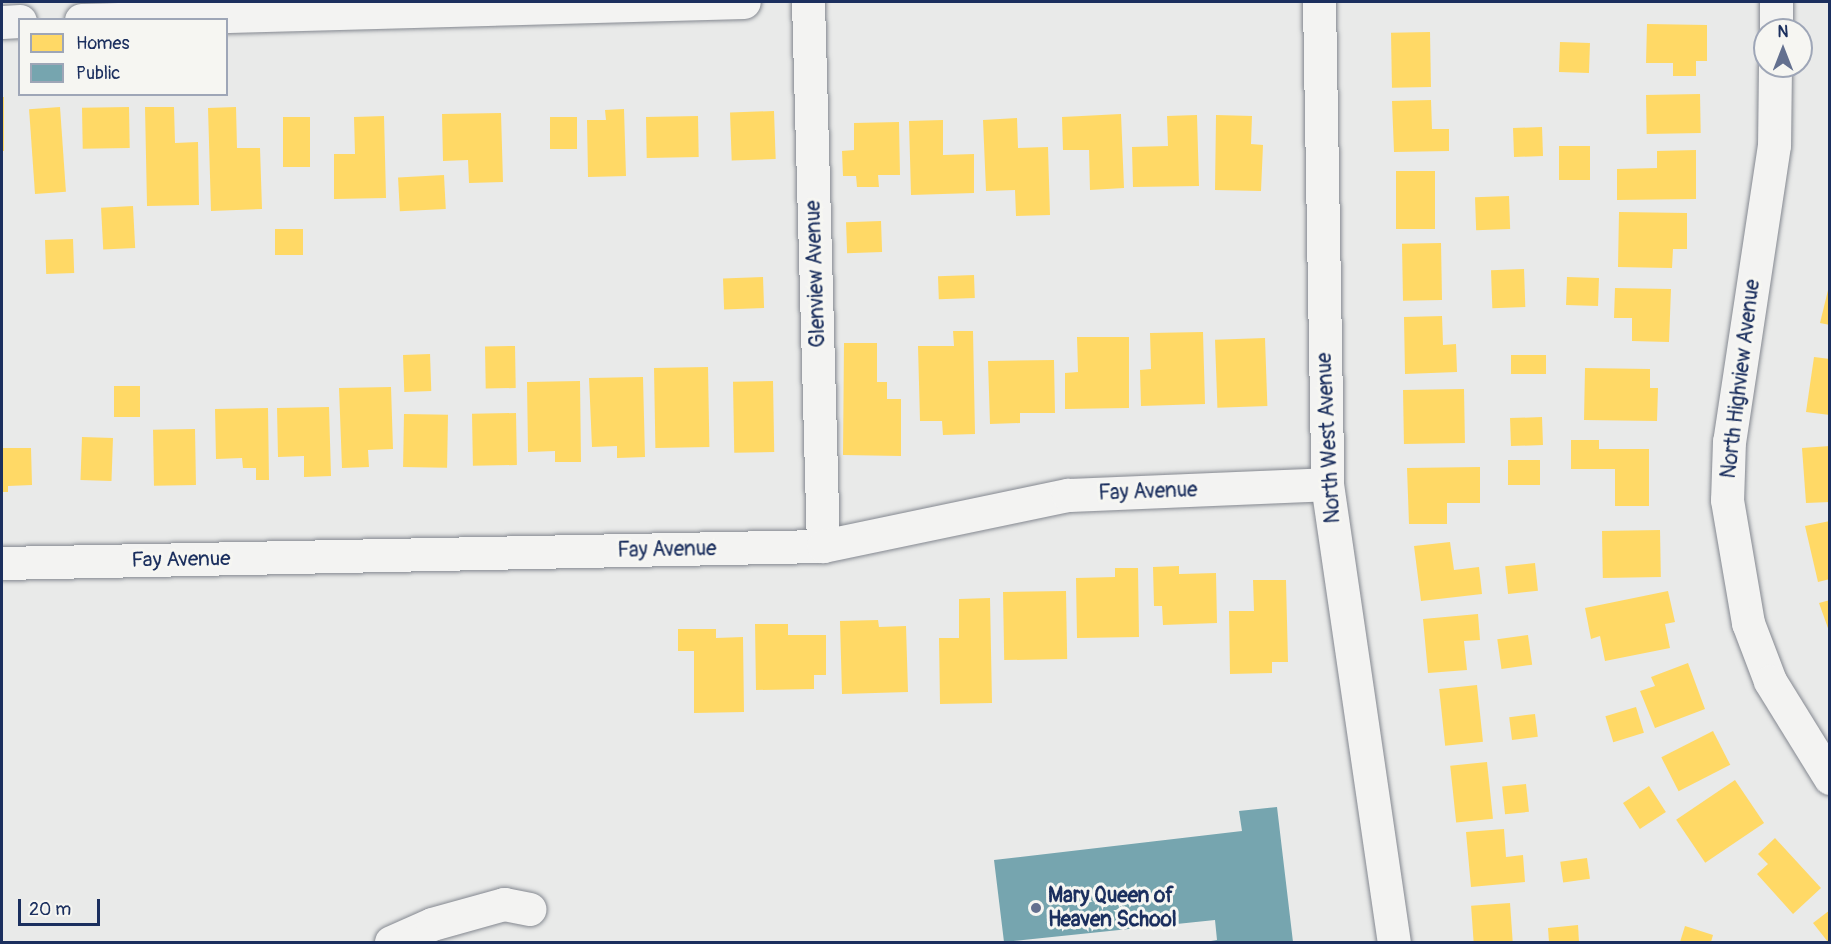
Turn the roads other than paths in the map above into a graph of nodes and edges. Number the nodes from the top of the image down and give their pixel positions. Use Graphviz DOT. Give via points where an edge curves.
graph roads {
  1 [pos="744,2"];
  2 [pos="808,2"];
  3 [pos="1319,2"];
  4 [pos="1776,2"];
  5 [pos="155,18"];
  6 [pos="1776,18"];
  7 [pos="18,21"];
  8 [pos="2,22"];
  9 [pos="1775,78"];
  10 [pos="1327,484"];
  11 [pos="823,546"];
  12 [pos="2,563"];
  13 [pos="1830,778"];
  14 [pos="531,909"];
  15 [pos="391,942"];
  16 [pos="1394,942"];
  1 -- 5 [label="street"];
  2 -- 11 [label="street, Glenview Avenue"];
  3 -- 10 [label="street, North West Avenue"];
  4 -- 6 [label="street"];
  7 -- 8 [label="street"];
  9 -- 13 [label="street, North Highview Avenue" via="1774,145 1729,441 1727,500 1748,623 1770,681"];
  10 -- 11 [label="street, Fay Avenue" via="1068,495"];
  10 -- 16 [label="street, North West Avenue"];
  11 -- 12 [label="street, Fay Avenue"];
  14 -- 15 [label="street" via="504,904 432,924"];
}
